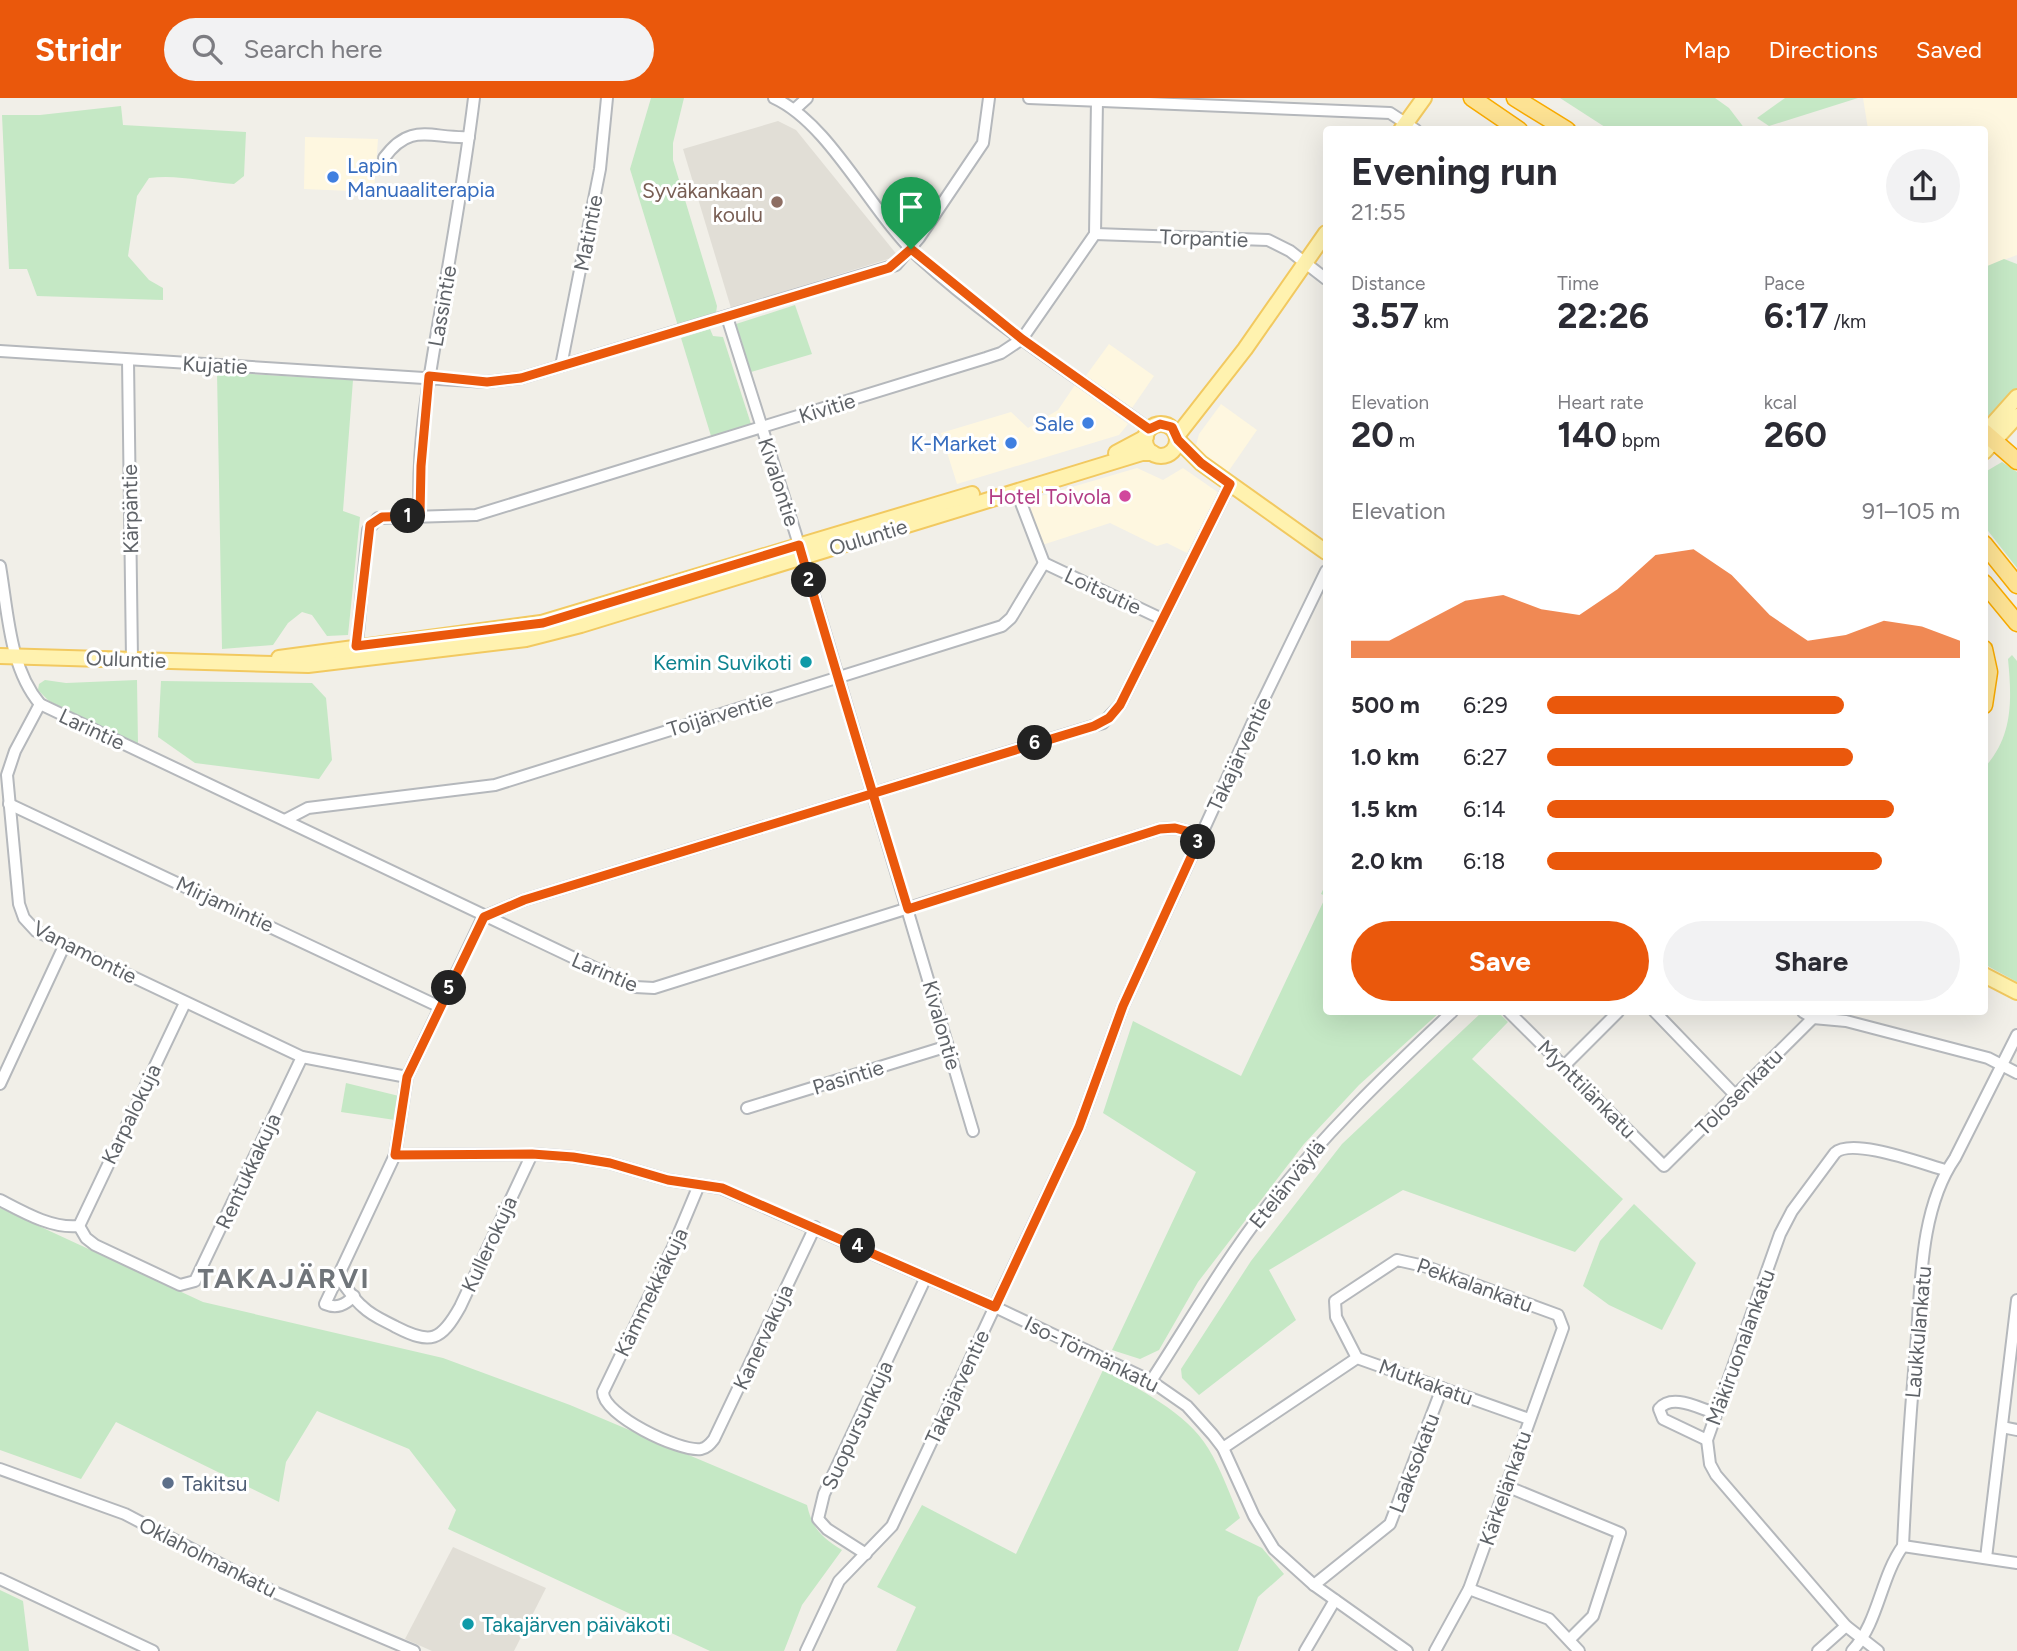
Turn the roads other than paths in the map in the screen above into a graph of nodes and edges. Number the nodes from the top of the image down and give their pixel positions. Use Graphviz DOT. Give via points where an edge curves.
graph roads {
  1 [pos="474,98"];
  2 [pos="607,98"];
  3 [pos="775,98"];
  4 [pos="807,98"];
  5 [pos="989,98"];
  6 [pos="1029,98"];
  7 [pos="1472,98"];
  8 [pos="1515,98"];
  9 [pos="1097,100"];
  10 [pos="1422,101"];
  11 [pos="1259,102"];
  12 [pos="795,109"];
  13 [pos="1407,126"];
  14 [pos="1409,126"];
  15 [pos="1513,126"];
  16 [pos="1560,126"];
  17 [pos="469,138"];
  18 [pos="384,158"];
  19 [pos="1095,233"];
  20 [pos="1323,237"];
  21 [pos="911,249"];
  22 [pos="1306,262"];
  23 [pos="1323,276"];
  24 [pos="727,317"];
  25 [pos="1022,339"];
  26 [pos="0,351"];
  27 [pos="128,360"];
  28 [pos="561,366"];
  29 [pos="429,376"];
  30 [pos="1220,381"];
  31 [pos="2017,397"];
  32 [pos="2017,416"];
  33 [pos="1165,424"];
  34 [pos="761,428"];
  35 [pos="1147,433"];
  36 [pos="1988,437"];
  37 [pos="1988,437"];
  38 [pos="1178,438"];
  39 [pos="1988,439"];
  40 [pos="1153,453"];
  41 [pos="1171,453"];
  42 [pos="2017,461"];
  43 [pos="1201,463"];
  44 [pos="1230,484"];
  45 [pos="1016,490"];
  46 [pos="420,516"];
  47 [pos="1988,549"];
  48 [pos="1323,550"];
  49 [pos="801,551"];
  50 [pos="1044,563"];
  51 [pos="0,566"];
  52 [pos="1323,577"];
  53 [pos="2017,585"];
  54 [pos="1988,588"];
  55 [pos="1162,619"];
  56 [pos="2017,624"];
  57 [pos="356,653"];
  58 [pos="0,656"];
  59 [pos="16,656"];
  60 [pos="132,659"];
  61 [pos="837,677"];
  62 [pos="40,704"];
  63 [pos="873,792"];
  64 [pos="9,804"];
  65 [pos="285,820"];
  66 [pos="1201,835"];
  67 [pos="908,909"];
  68 [pos="484,917"];
  69 [pos="65,944"];
  70 [pos="1988,977"];
  71 [pos="2017,992"];
  72 [pos="186,1003"];
  73 [pos="440,1007"];
  74 [pos="1449,1015"];
  75 [pos="1512,1015"];
  76 [pos="1615,1015"];
  77 [pos="1658,1015"];
  78 [pos="1808,1015"];
  79 [pos="1814,1018"];
  80 [pos="2017,1035"];
  81 [pos="948,1046"];
  82 [pos="302,1057"];
  83 [pos="2002,1062"];
  84 [pos="1564,1065"];
  85 [pos="2017,1073"];
  86 [pos="407,1077"];
  87 [pos="0,1084"];
  88 [pos="1735,1096"];
  89 [pos="747,1108"];
  90 [pos="973,1131"];
  91 [pos="532,1154"];
  92 [pos="395,1155"];
  93 [pos="1664,1167"];
  94 [pos="1945,1170"];
  95 [pos="699,1185"];
  96 [pos="0,1200"];
  97 [pos="79,1226"];
  98 [pos="815,1227"];
  99 [pos="926,1277"];
  100 [pos="338,1278"];
  101 [pos="354,1296"];
  102 [pos="2017,1300"];
  103 [pos="995,1307"];
  104 [pos="2016,1317"];
  105 [pos="1562,1320"];
  106 [pos="1357,1358"];
  107 [pos="1151,1381"];
  108 [pos="1442,1388"];
  109 [pos="1714,1413"];
  110 [pos="1529,1419"];
  111 [pos="2002,1427"];
  112 [pos="2017,1430"];
  113 [pos="1707,1440"];
  114 [pos="709,1446"];
  115 [pos="1223,1448"];
  116 [pos="0,1469"];
  117 [pos="1506,1486"];
  118 [pos="1903,1546"];
  119 [pos="866,1554"];
  120 [pos="1986,1558"];
  121 [pos="2017,1563"];
  122 [pos="0,1579"];
  123 [pos="1314,1585"];
  124 [pos="1469,1589"];
  125 [pos="1335,1600"];
  126 [pos="1846,1626"];
  127 [pos="1570,1639"];
  128 [pos="1862,1641"];
  129 [pos="1307,1650"];
  130 [pos="153,1651"];
  131 [pos="414,1651"];
  132 [pos="806,1651"];
  133 [pos="1406,1651"];
  134 [pos="1435,1651"];
  135 [pos="1579,1651"];
  136 [pos="1818,1651"];
  137 [pos="1852,1651"];
  138 [pos="1878,1651"];
  1 -- 17 [label="street, Lassintie"];
  2 -- 28 [label="street, Matintie" via="600,169"];
  3 -- 12 [label="street"];
  4 -- 12 [label="street"];
  5 -- 21 [label="street, Kujatie" via="983,144"];
  6 -- 9 [label="street"];
  7 -- 15 [label="highway"];
  8 -- 16 [label="highway"];
  9 -- 11 [label="street"];
  9 -- 19 [label="street"];
  10 -- 14 [label="main road"];
  11 -- 13 [label="street" via="1390,113"];
  12 -- 21 [label="street"];
  17 -- 18 [label="street" via="416,134 398,141"];
  17 -- 29 [label="street, Lassintie"];
  19 -- 22 [label="street, Torpantie" via="1268,240"];
  19 -- 25 [label="street, Kivitie"];
  20 -- 22 [label="main road"];
  21 -- 24 [label="street, Kujatie" via="889,268"];
  21 -- 25 [label="street"];
  22 -- 23 [label="street"];
  22 -- 30 [label="main road"];
  24 -- 28 [label="street, Kujatie"];
  24 -- 34 [label="street, Kivalontie"];
  25 -- 34 [label="street, Kivitie" via="1001,353"];
  25 -- 35 [label="street"];
  26 -- 27 [label="street, Kujatie"];
  27 -- 29 [label="street, Kujatie"];
  27 -- 60 [label="street, Kärpäntie"];
  28 -- 29 [label="street, Kujatie" via="487,382"];
  29 -- 46 [label="street, Lassintie"];
  30 -- 33 [label="main road"];
  30 -- 38 [label="main road"];
  31 -- 36 [label="main road"];
  32 -- 37 [label="main road"];
  33 -- 35 [label="main road"];
  33 -- 38 [label="main road"];
  34 -- 46 [label="street, Kivitie" via="476,515"];
  34 -- 49 [label="street, Kivalontie"];
  35 -- 40 [label="main road" via="1146,444"];
  35 -- 49 [label="main road, Ouluntie" via="1115,453"];
  38 -- 41 [label="main road"];
  38 -- 43 [label="main road"];
  39 -- 42 [label="highway"];
  40 -- 41 [label="main road"];
  40 -- 45 [label="main road, Ouluntie"];
  41 -- 43 [label="main road"];
  43 -- 44 [label="main road"];
  44 -- 48 [label="main road"];
  44 -- 55 [label="street"];
  45 -- 49 [label="main road, Ouluntie"];
  45 -- 50 [label="street"];
  46 -- 57 [label="street, Kivitie" via="375,519 368,530"];
  47 -- 53 [label="highway"];
  49 -- 57 [label="main road, Ouluntie" via="543,623"];
  49 -- 61 [label="street, Kivalontie"];
  50 -- 55 [label="street, Loitsutie"];
  50 -- 61 [label="street, Toijärventie" via="1002,626"];
  51 -- 59 [label="street"];
  52 -- 66 [label="street, Takajärventie"];
  54 -- 56 [label="highway"];
  55 -- 63 [label="street" via="1120,705 1103,723"];
  57 -- 60 [label="main road, Ouluntie" via="251,663"];
  58 -- 59 [label="main road, Ouluntie"];
  59 -- 60 [label="main road, Ouluntie"];
  59 -- 62 [label="street" via="27,689"];
  61 -- 63 [label="street, Kivalontie"];
  61 -- 65 [label="street, Toijärventie" via="495,785 309,808"];
  62 -- 64 [label="street, Vanamontie" via="11,760"];
  62 -- 65 [label="street, Larintie"];
  63 -- 67 [label="street, Kivalontie"];
  63 -- 68 [label="street" via="524,900"];
  64 -- 69 [label="street, Vanamontie" via="22,914 36,931"];
  64 -- 73 [label="street, Mirjamintie"];
  65 -- 68 [label="street, Larintie"];
  66 -- 67 [label="street, Larintie" via="1160,829"];
  66 -- 103 [label="street, Takajärventie" via="1123,1006 1079,1127"];
  67 -- 68 [label="street, Larintie" via="647,989 628,985"];
  67 -- 81 [label="street, Kivalontie"];
  68 -- 73 [label="street"];
  69 -- 72 [label="street, Vanamontie"];
  69 -- 87 [label="street"];
  70 -- 71 [label="main road"];
  72 -- 82 [label="street, Vanamontie"];
  72 -- 97 [label="street, Karpalokuja"];
  73 -- 86 [label="street"];
  74 -- 107 [label="street, Etelänväylä" via="1376,1083 1265,1209"];
  75 -- 84 [label="street, Mynttilänkatu"];
  76 -- 84 [label="street"];
  77 -- 88 [label="street"];
  78 -- 79 [label="street"];
  79 -- 83 [label="street" via="1846,1021"];
  79 -- 88 [label="street, Tolosenkatu"];
  80 -- 83 [label="street, Laukkulankatu"];
  81 -- 89 [label="street, Pasintie"];
  81 -- 90 [label="street, Kivalontie"];
  82 -- 86 [label="street, Vanamontie"];
  82 -- 97 [label="street, Rentukkakuja" via="192,1283 177,1284 95,1245"];
  83 -- 85 [label="street"];
  83 -- 94 [label="street, Laukkulankatu"];
  84 -- 93 [label="street, Mynttilänkatu"];
  86 -- 92 [label="street"];
  88 -- 93 [label="street, Tolosenkatu"];
  91 -- 92 [label="street, Iso-Törmänkatu"];
  91 -- 95 [label="street, Iso-Törmänkatu" via="592,1159"];
  91 -- 101 [label="street, Kullerokuja" via="460,1307 443,1333 432,1339 412,1335 368,1311"];
  92 -- 100 [label="street"];
  94 -- 109 [label="street, Mäkiruonalankatu" via="1859,1147 1844,1147 1835,1153 1780,1234"];
  94 -- 118 [label="street, Laukkulankatu" via="1927,1233"];
  95 -- 98 [label="street, Iso-Törmänkatu" via="722,1188"];
  95 -- 114 [label="street, Kämmekkäkuja" via="608,1377 603,1397 617,1414 656,1435 691,1448"];
  96 -- 97 [label="street" via="33,1217"];
  98 -- 99 [label="street, Iso-Törmänkatu"];
  98 -- 114 [label="street, Kanervakuja"];
  99 -- 103 [label="street, Iso-Törmänkatu"];
  99 -- 119 [label="street, Suopursunkuja" via="818,1513 824,1527"];
  100 -- 101 [label="street"];
  100 -- 101 [label="street" via="325,1304 337,1307"];
  102 -- 104 [label="street"];
  103 -- 107 [label="street, Iso-Törmänkatu"];
  103 -- 119 [label="street, Takajärventie" via="892,1526"];
  104 -- 111 [label="street"];
  105 -- 106 [label="street, Pekkalankatu" via="1557,1314 1397,1260 1335,1301 1334,1312"];
  105 -- 110 [label="street, Kärkelänkatu"];
  106 -- 108 [label="street, Mutkakatu"];
  106 -- 115 [label="street, Mutkakatu"];
  107 -- 115 [label="street, Iso-Törmänkatu" via="1187,1406"];
  108 -- 110 [label="street, Mutkakatu"];
  108 -- 123 [label="street, Laaksokatu" via="1388,1528"];
  109 -- 113 [label="street, Mäkiruonalankatu"];
  109 -- 113 [label="street" via="1674,1401 1660,1409 1663,1419"];
  110 -- 117 [label="street, Kärkelänkatu"];
  111 -- 112 [label="street"];
  111 -- 120 [label="street"];
  113 -- 126 [label="street, Mäkiruonalankatu" via="1716,1475"];
  115 -- 123 [label="street, Iso-Törmänkatu" via="1265,1536 1287,1563"];
  116 -- 131 [label="street, Oklaholmankatu" via="125,1514 274,1592"];
  117 -- 124 [label="street, Kärkelänkatu"];
  117 -- 127 [label="street" via="1620,1533 1593,1616"];
  118 -- 120 [label="street"];
  118 -- 128 [label="street, Laukkulankatu" via="1890,1567"];
  119 -- 132 [label="street, Takajärventie" via="836,1586"];
  120 -- 121 [label="street"];
  122 -- 130 [label="street"];
  123 -- 125 [label="street, Iso-Törmänkatu"];
  124 -- 127 [label="street" via="1540,1614"];
  124 -- 134 [label="street, Kärkelänkatu"];
  125 -- 129 [label="street"];
  125 -- 133 [label="street, Iso-Törmänkatu"];
  126 -- 128 [label="street, Mäkiruonalankatu"];
  126 -- 136 [label="street"];
  127 -- 135 [label="street"];
  128 -- 137 [label="street"];
  128 -- 138 [label="street, Mäkiruonalankatu"];
}
